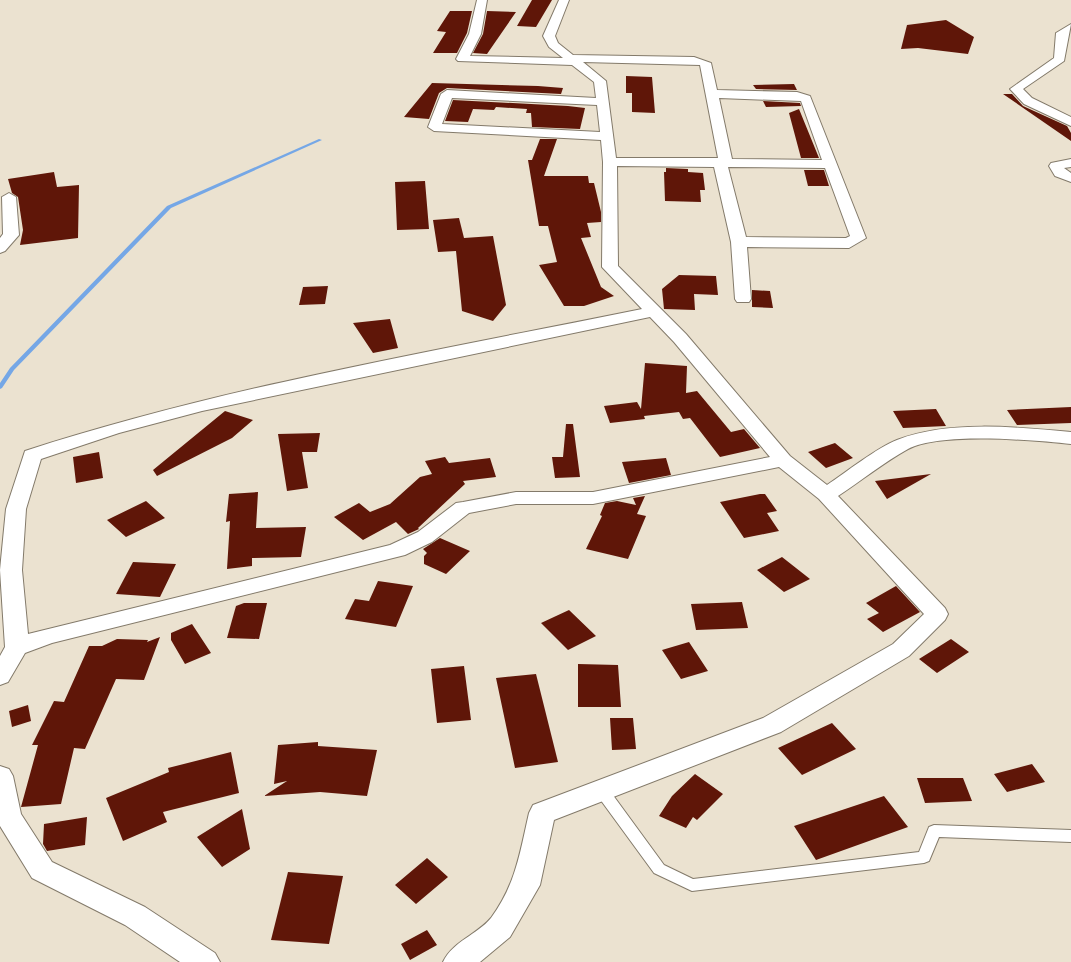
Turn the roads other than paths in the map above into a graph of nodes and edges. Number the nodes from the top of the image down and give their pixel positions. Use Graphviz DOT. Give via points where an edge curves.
graph roads {
  1 [pos="482,0"];
  2 [pos="564,0"];
  3 [pos="1071,27"];
  4 [pos="1066,47"];
  5 [pos="573,60"];
  6 [pos="712,94"];
  7 [pos="603,102"];
  8 [pos="1071,122"];
  9 [pos="607,136"];
  10 [pos="610,162"];
  11 [pos="723,162"];
  12 [pos="1071,163"];
  13 [pos="831,164"];
  14 [pos="1071,178"];
  15 [pos="8,196"];
  16 [pos="739,242"];
  17 [pos="0,248"];
  18 [pos="743,299"];
  19 [pos="654,311"];
  20 [pos="1071,438"];
  21 [pos="783,460"];
  22 [pos="826,495"];
  23 [pos="17,647"];
  24 [pos="0,676"];
  25 [pos="0,776"];
  26 [pos="602,791"];
  27 [pos="1071,836"];
  28 [pos="205,962"];
  29 [pos="458,962"];
  1 -- 5 [label="street" via="475,34 462,59"];
  2 -- 5 [label="street" via="549,36 553,45"];
  3 -- 4 [label="street" via="1062,34"];
  4 -- 8 [label="street" via="1060,59 1016,89 1028,101"];
  5 -- 6 [label="street" via="694,60 705,63"];
  5 -- 7 [label="street" via="600,81"];
  6 -- 11 [label="street"];
  6 -- 13 [label="street" via="797,96 806,99"];
  7 -- 9 [label="street"];
  7 -- 9 [label="street" via="447,94 434,127"];
  9 -- 10 [label="street"];
  10 -- 11 [label="street"];
  10 -- 19 [label="street" via="610,267"];
  11 -- 13 [label="street"];
  11 -- 16 [label="street"];
  12 -- 14 [label="street" via="1056,166 1060,173"];
  13 -- 16 [label="street" via="858,238 849,243"];
  15 -- 17 [label="street" via="11,235"];
  16 -- 18 [label="street"];
  19 -- 21 [label="street"];
  19 -- 23 [label="street" via="200,406 112,429 32,455 16,509 11,570"];
  20 -- 22 [label="street" via="1027,434 946,434 903,444"];
  21 -- 22 [label="street"];
  21 -- 23 [label="street" via="593,498 516,498 463,508 425,537 398,550 47,636"];
  22 -- 26 [label="street" via="937,614 901,650 772,725"];
  23 -- 24 [label="street"];
  25 -- 28 [label="street" via="8,816 42,870 134,916"];
  26 -- 27 [label="lane" via="659,868 692,885 924,857 934,832"];
  26 -- 29 [label="street" via="542,813 526,885 500,928"];
}
